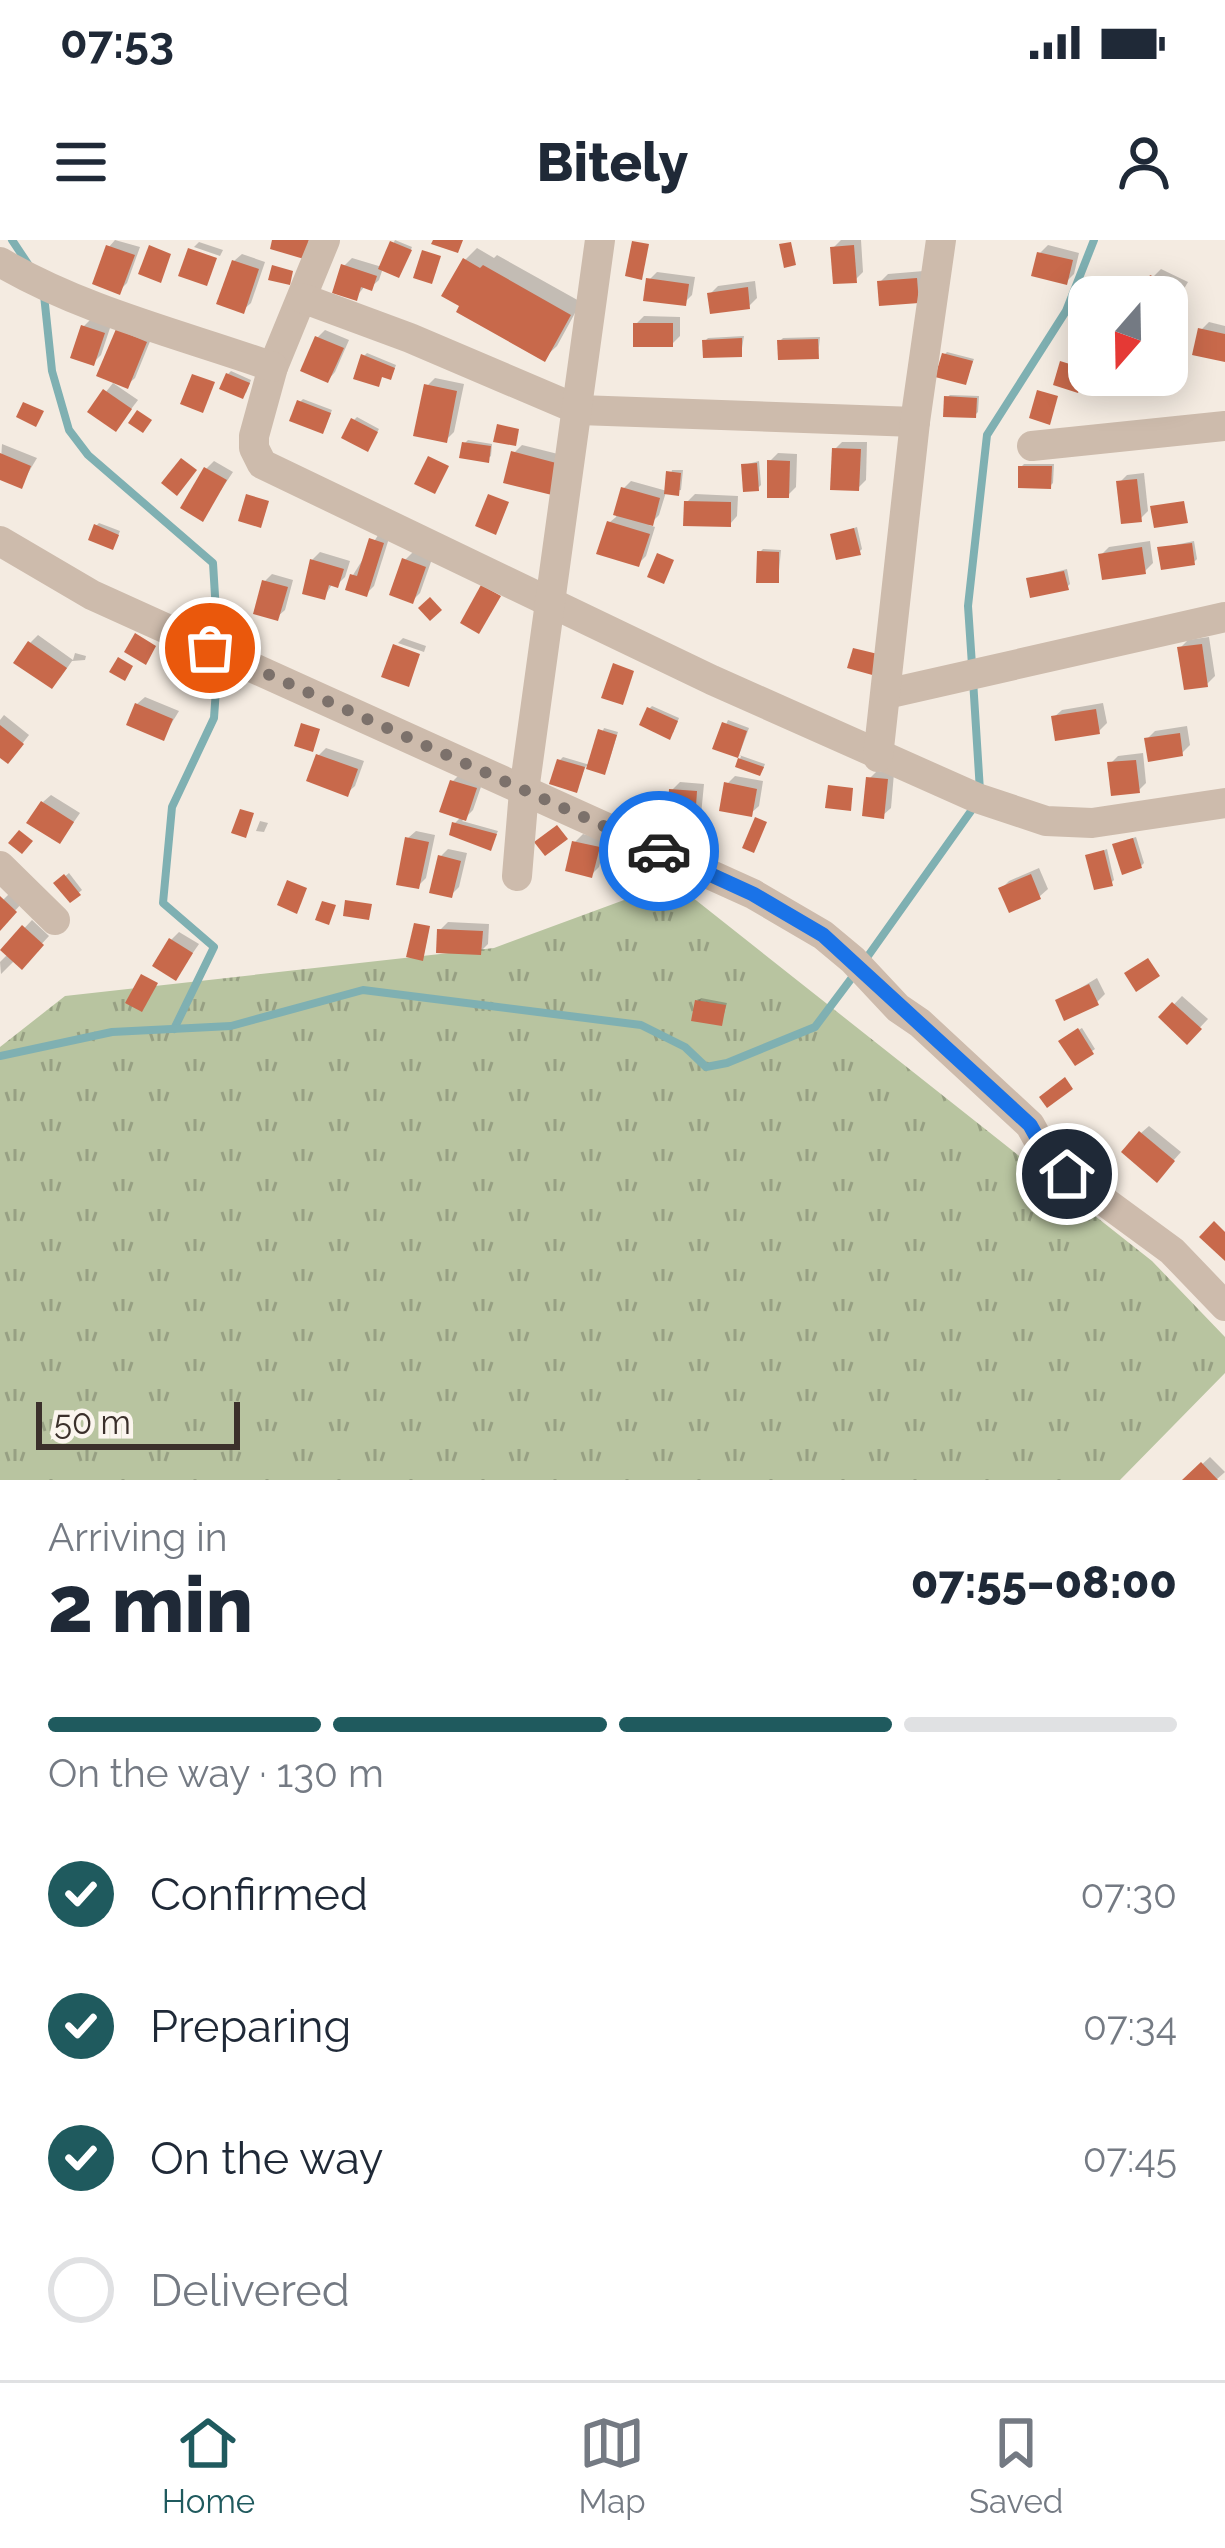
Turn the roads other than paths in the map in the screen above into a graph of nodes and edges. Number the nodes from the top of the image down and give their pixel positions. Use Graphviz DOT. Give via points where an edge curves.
graph roads {
  1 [pos="325,240"];
  2 [pos="600,240"];
  3 [pos="941,240"];
  4 [pos="0,262"];
  5 [pos="302,298"];
  6 [pos="273,367"];
  7 [pos="579,410"];
  8 [pos="915,422"];
  9 [pos="1225,426"];
  10 [pos="1032,446"];
  11 [pos="0,541"];
  12 [pos="553,604"];
  13 [pos="1225,617"];
  14 [pos="886,694"];
  15 [pos="878,758"];
  16 [pos="524,791"];
  17 [pos="1225,803"];
  18 [pos="0,866"];
  19 [pos="517,876"];
  20 [pos="55,920"];
  21 [pos="1225,1306"];
  1 -- 5 [label="street"];
  2 -- 7 [label="street"];
  3 -- 8 [label="street"];
  4 -- 6 [label="street" via="87,302"];
  5 -- 6 [label="street"];
  5 -- 7 [label="street"];
  6 -- 12 [label="street" via="254,436 262,464"];
  7 -- 8 [label="street"];
  7 -- 12 [label="street"];
  8 -- 14 [label="street"];
  9 -- 10 [label="street"];
  11 -- 16 [label="street" via="92,595"];
  12 -- 15 [label="street"];
  12 -- 16 [label="street"];
  13 -- 14 [label="street"];
  14 -- 15 [label="street"];
  15 -- 17 [label="street" via="1046,820 1092,823"];
  16 -- 19 [label="street"];
  16 -- 21 [label="street" via="753,894 823,935 1030,1125 1067,1174 1172,1251"];
  18 -- 20 [label="street"];
}
